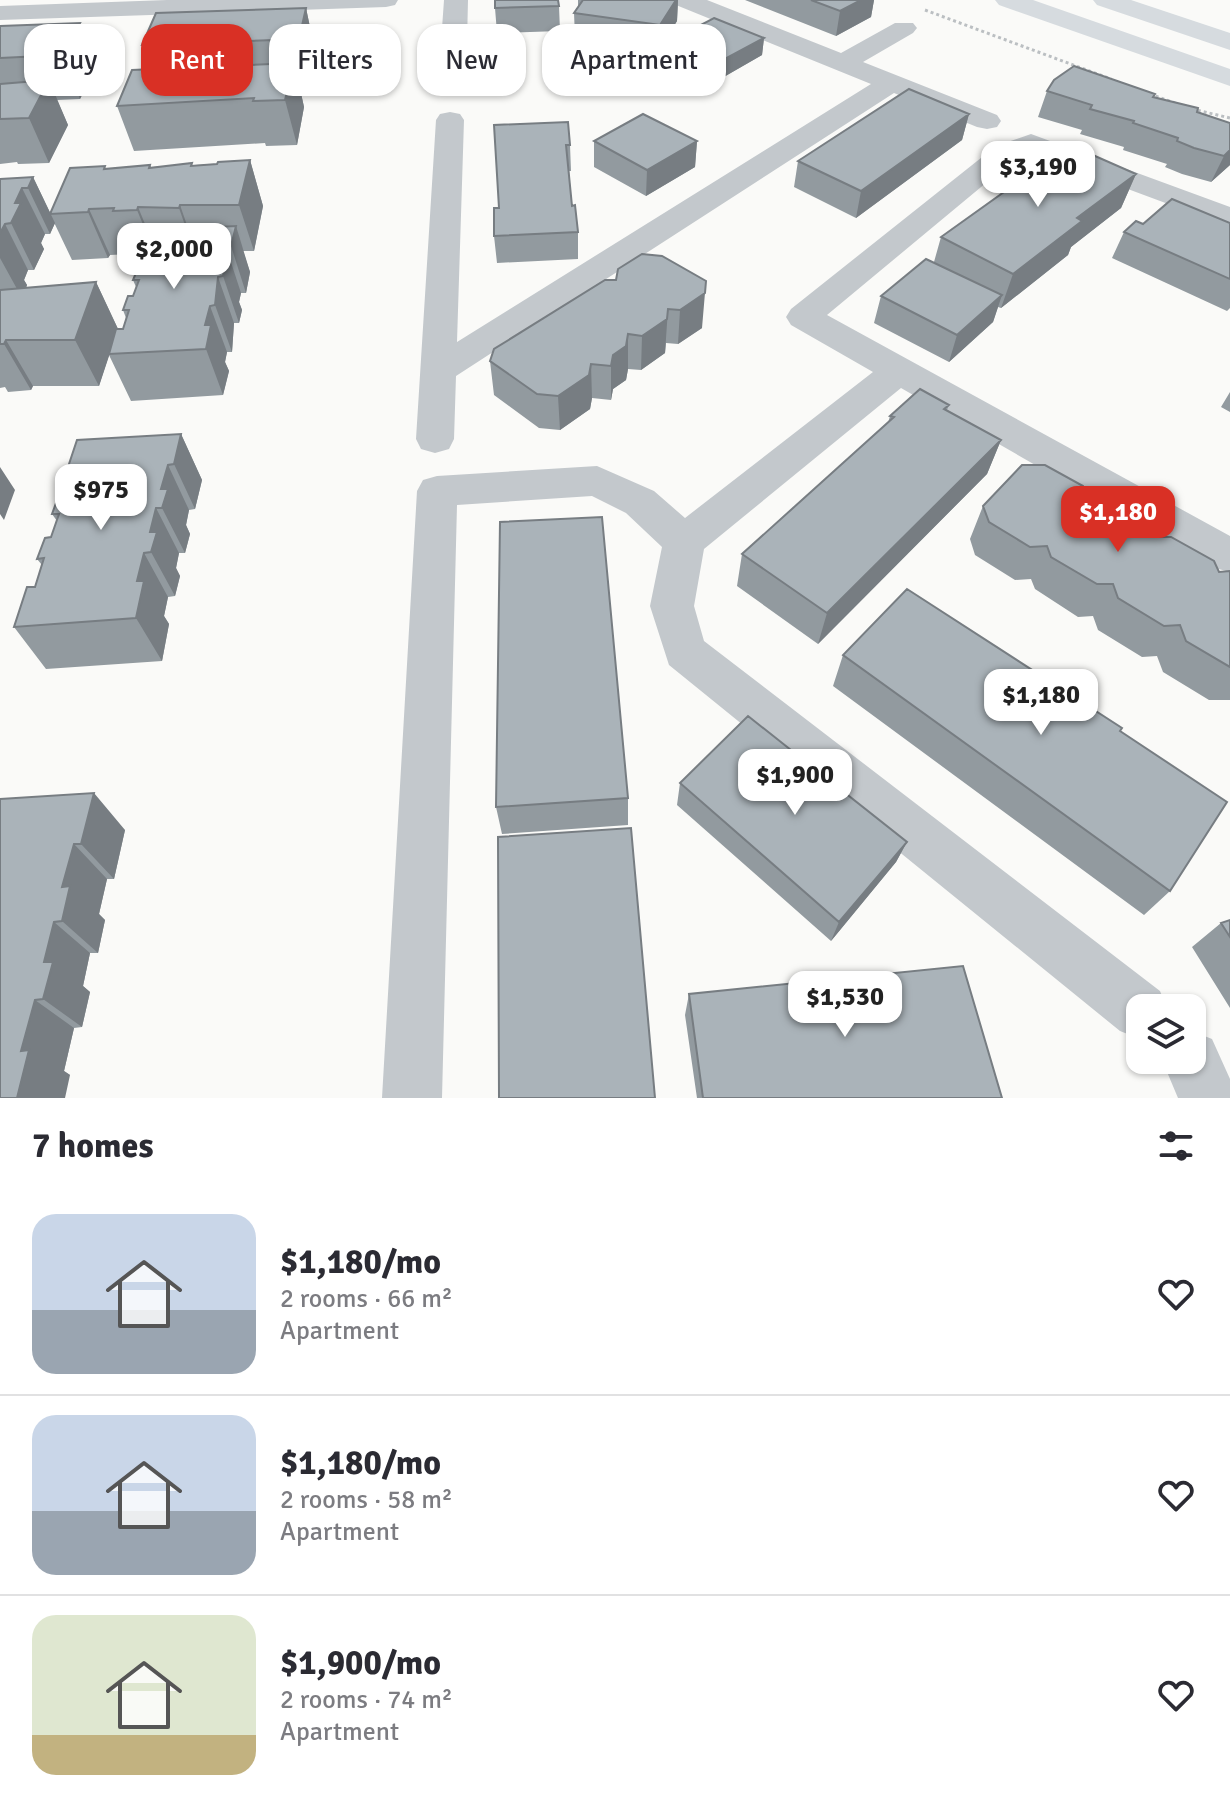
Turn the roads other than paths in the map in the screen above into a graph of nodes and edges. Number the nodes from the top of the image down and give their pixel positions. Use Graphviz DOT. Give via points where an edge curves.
graph roads {
  1 [pos="359,0"];
  2 [pos="386,0"];
  3 [pos="456,0"];
  4 [pos="685,0"];
  5 [pos="1008,0"];
  6 [pos="1106,0"];
  7 [pos="1134,6"];
  8 [pos="0,13"];
  9 [pos="908,17"];
  10 [pos="1230,42"];
  11 [pos="843,63"];
  12 [pos="1230,78"];
  13 [pos="892,83"];
  14 [pos="987,121"];
  15 [pos="1223,207"];
  16 [pos="438,371"];
  17 [pos="898,371"];
  18 [pos="435,439"];
  19 [pos="684,542"];
  20 [pos="1230,556"];
  21 [pos="1126,1000"];
  22 [pos="1197,1074"];
  23 [pos="412,1098"];
  24 [pos="1208,1098"];
  1 -- 2 [label="street"];
  1 -- 8 [label="street"];
  3 -- 16 [label="street" via="452,85 431,103 450,120"];
  4 -- 11 [label="street"];
  5 -- 12 [label="highway"];
  6 -- 7 [label="highway"];
  7 -- 10 [label="highway"];
  9 -- 11 [label="street"];
  11 -- 13 [label="street"];
  13 -- 14 [label="street"];
  13 -- 16 [label="street"];
  15 -- 17 [label="street" via="1031,143 1006,152 803,317"];
  16 -- 18 [label="street"];
  17 -- 19 [label="street"];
  17 -- 20 [label="street"];
  19 -- 21 [label="street" via="672,606 685,652"];
  19 -- 23 [label="street" via="640,502 597,481 437,491"];
  22 -- 24 [label="street"];
}
